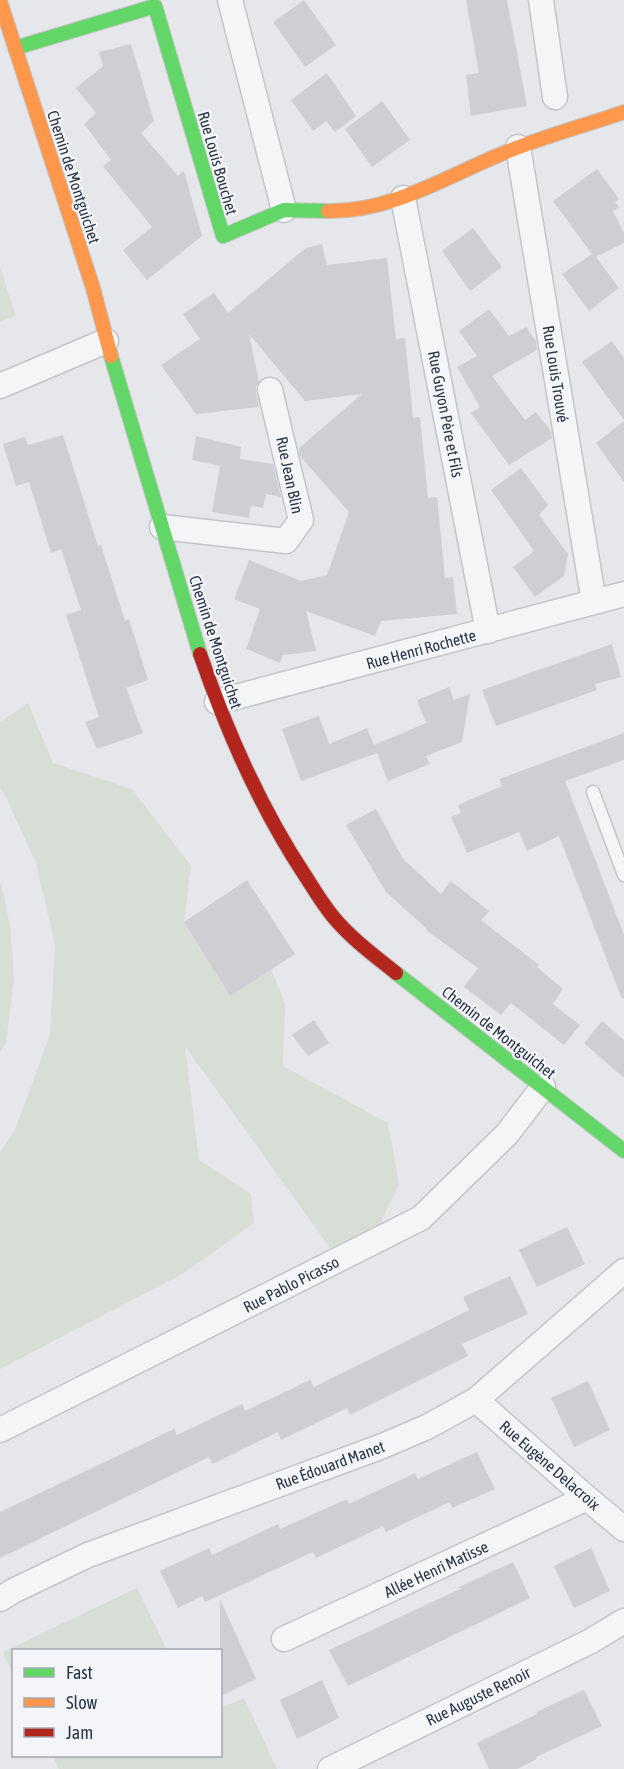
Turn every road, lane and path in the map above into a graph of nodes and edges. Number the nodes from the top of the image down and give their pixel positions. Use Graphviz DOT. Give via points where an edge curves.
graph roads {
  1 [pos="230,0"];
  2 [pos="541,0"];
  3 [pos="0,1"];
  4 [pos="15,48"];
  5 [pos="555,97"];
  6 [pos="624,112"];
  7 [pos="519,147"];
  8 [pos="403,198"];
  9 [pos="284,210"];
  10 [pos="106,341"];
  11 [pos="0,386"];
  12 [pos="270,390"];
  13 [pos="162,527"];
  14 [pos="624,594"];
  15 [pos="594,602"];
  16 [pos="488,631"];
  17 [pos="217,702"];
  18 [pos="593,792"];
  19 [pos="624,875"];
  20 [pos="543,1087"];
  21 [pos="624,1151"];
  22 [pos="624,1271"];
  23 [pos="476,1400"];
  24 [pos="0,1430"];
  25 [pos="587,1498"];
  26 [pos="624,1529"];
  27 [pos="0,1599"];
  28 [pos="624,1621"];
  29 [pos="284,1639"];
  30 [pos="330,1769"];
  1 -- 9 [label="street"];
  2 -- 5 [label="street"];
  3 -- 4 [label="street, Chemin de Montguichet"];
  4 -- 9 [label="street, Rue Louis Bouchet" via="155,6 223,236"];
  4 -- 10 [label="street, Chemin de Montguichet" via="93,288"];
  6 -- 7 [label="street, Rue Louis Bouchet"];
  7 -- 8 [label="street, Rue Louis Bouchet"];
  7 -- 15 [label="street, Rue Louis Trouvé"];
  8 -- 9 [label="street, Rue Louis Bouchet" via="343,211"];
  8 -- 16 [label="street, Rue Guyon Père et Fils"];
  10 -- 11 [label="street"];
  10 -- 13 [label="street, Chemin de Montguichet"];
  12 -- 13 [label="street, Rue Jean Blin" via="300,520 286,541"];
  13 -- 17 [label="street, Chemin de Montguichet"];
  14 -- 15 [label="street, Rue Henri Rochette"];
  15 -- 16 [label="street, Rue Henri Rochette"];
  16 -- 17 [label="street, Rue Henri Rochette"];
  17 -- 20 [label="street, Chemin de Montguichet" via="258,796 333,917 358,943"];
  18 -- 19 [label="lane"];
  20 -- 21 [label="street, Chemin de Montguichet"];
  20 -- 24 [label="street, Rue Pablo Picasso" via="507,1134 421,1218"];
  22 -- 23 [label="street, Rue Édouard Manet"];
  23 -- 25 [label="street, Rue Eugène Delacroix"];
  23 -- 27 [label="street, Rue Édouard Manet" via="380,1446 88,1555"];
  25 -- 26 [label="street, Rue Eugène Delacroix"];
  25 -- 29 [label="street, Allée Henri Matisse"];
  28 -- 30 [label="street, Rue Auguste Renoir" via="591,1641"];
}
